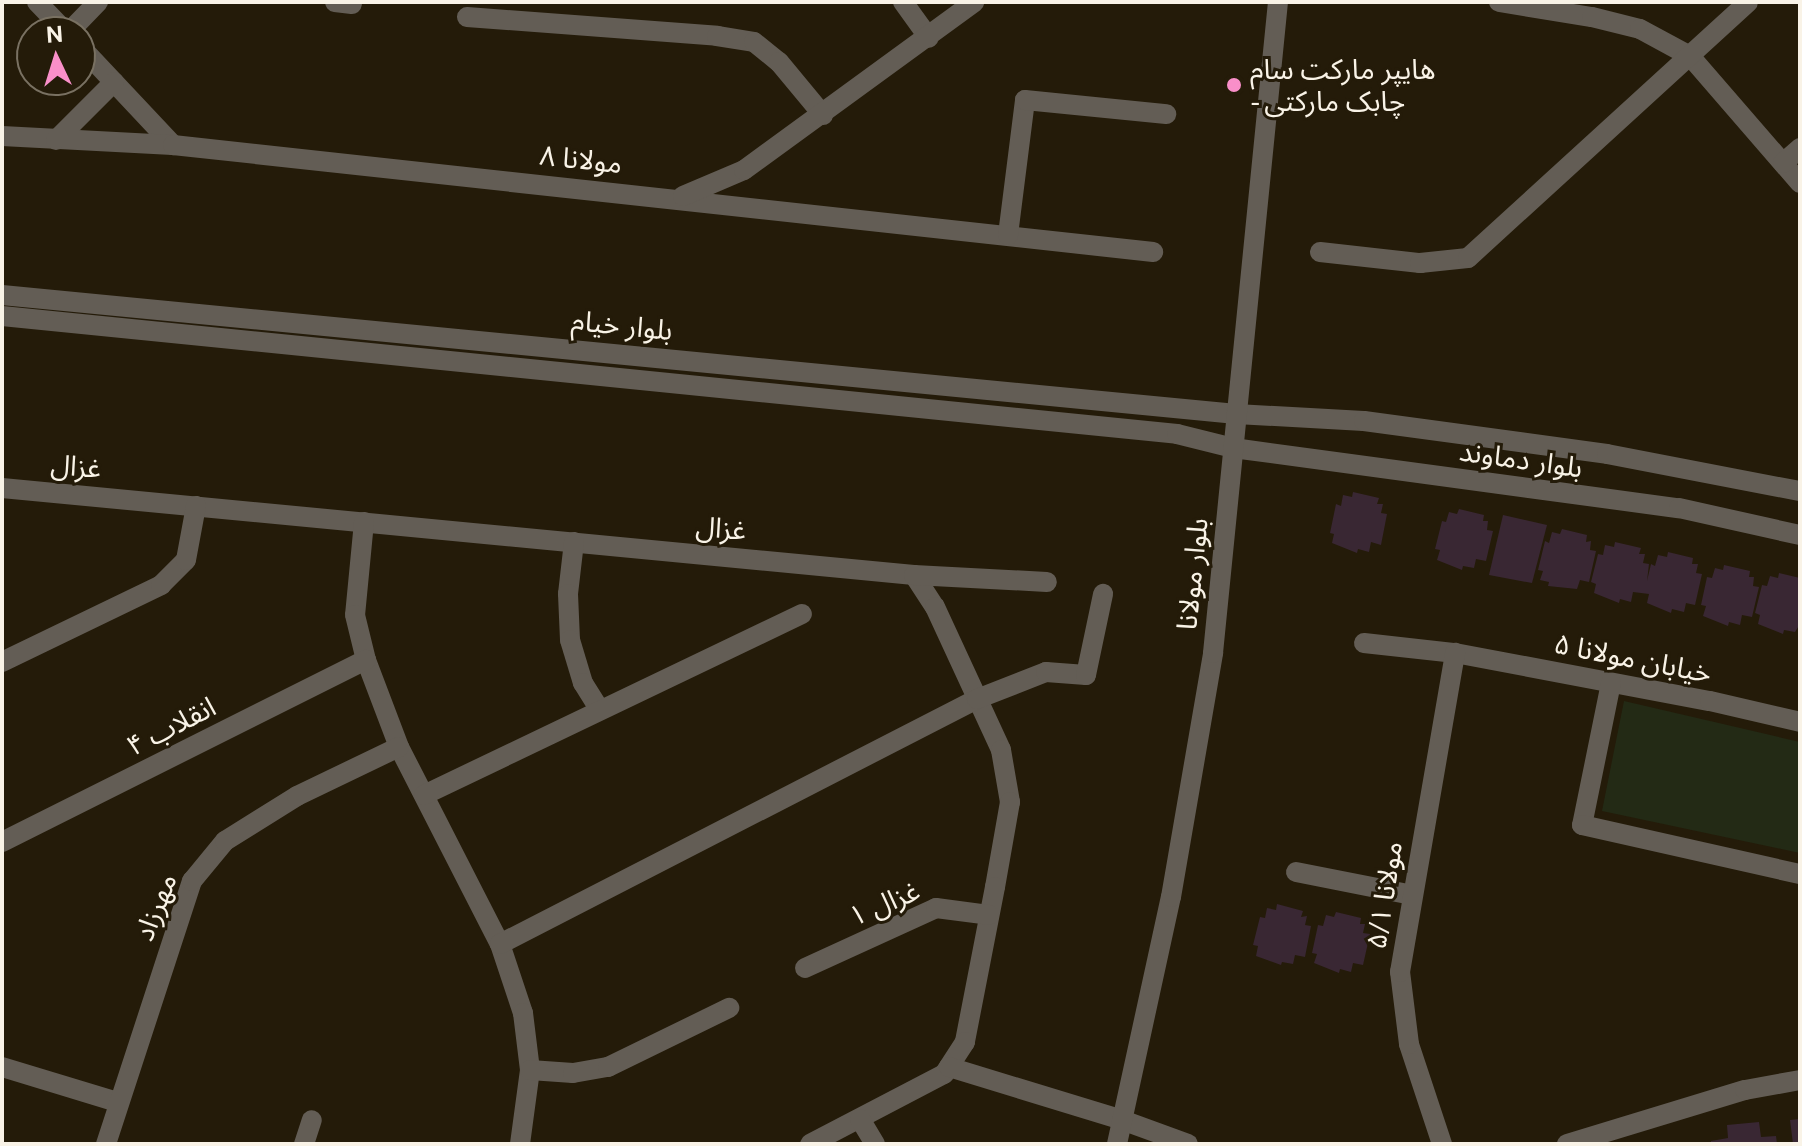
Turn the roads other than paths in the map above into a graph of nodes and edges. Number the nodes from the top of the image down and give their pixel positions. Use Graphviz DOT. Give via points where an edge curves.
graph roads {
  1 [pos="37,2"];
  2 [pos="903,2"];
  3 [pos="974,2"];
  4 [pos="1278,2"];
  5 [pos="1499,2"];
  6 [pos="1748,2"];
  7 [pos="51,16"];
  8 [pos="467,17"];
  9 [pos="929,38"];
  10 [pos="1690,56"];
  11 [pos="96,63"];
  12 [pos="114,82"];
  13 [pos="1166,114"];
  14 [pos="823,115"];
  15 [pos="2,136"];
  16 [pos="56,140"];
  17 [pos="173,145"];
  18 [pos="1800,148"];
  19 [pos="1783,163"];
  20 [pos="1800,183"];
  21 [pos="680,198"];
  22 [pos="1008,235"];
  23 [pos="1153,252"];
  24 [pos="1320,252"];
  25 [pos="2,295"];
  26 [pos="2,316"];
  27 [pos="1236,414"];
  28 [pos="1233,448"];
  29 [pos="2,488"];
  30 [pos="1800,491"];
  31 [pos="196,506"];
  32 [pos="364,522"];
  33 [pos="1800,535"];
  34 [pos="574,542"];
  35 [pos="914,575"];
  36 [pos="1047,582"];
  37 [pos="1103,594"];
  38 [pos="802,614"];
  39 [pos="1364,643"];
  40 [pos="1455,653"];
  41 [pos="366,660"];
  42 [pos="2,662"];
  43 [pos="1611,683"];
  44 [pos="977,699"];
  45 [pos="600,710"];
  46 [pos="1800,722"];
  47 [pos="399,747"];
  48 [pos="424,795"];
  49 [pos="2,842"];
  50 [pos="1296,872"];
  51 [pos="1800,874"];
  52 [pos="1412,895"];
  53 [pos="989,915"];
  54 [pos="500,944"];
  55 [pos="805,968"];
  56 [pos="729,1008"];
  57 [pos="2,1067"];
  58 [pos="949,1067"];
  59 [pos="530,1070"];
  60 [pos="1800,1080"];
  61 [pos="117,1102"];
  62 [pos="860,1119"];
  63 [pos="312,1120"];
  64 [pos="1122,1120"];
  65 [pos="106,1144"];
  66 [pos="304,1144"];
  67 [pos="520,1144"];
  68 [pos="810,1144"];
  69 [pos="875,1144"];
  70 [pos="1117,1144"];
  71 [pos="1188,1144"];
  72 [pos="1442,1144"];
  73 [pos="1567,1144"];
  1 -- 7 [label="street"];
  2 -- 9 [label="street"];
  3 -- 9 [label="street"];
  4 -- 27 [label="street, بلوار مولانا"];
  5 -- 10 [label="street" via="1640,29"];
  6 -- 10 [label="street"];
  8 -- 14 [label="street" via="754,42 779,62"];
  9 -- 14 [label="street"];
  10 -- 19 [label="street"];
  10 -- 24 [label="street" via="1468,258 1420,263"];
  11 -- 12 [label="street"];
  12 -- 16 [label="street"];
  12 -- 17 [label="street"];
  13 -- 22 [label="street" via="1025,100"];
  14 -- 21 [label="street" via="744,170"];
  15 -- 16 [label="street, مولانا ۸"];
  16 -- 17 [label="street, مولانا ۸"];
  17 -- 21 [label="street, مولانا ۸"];
  18 -- 19 [label="street"];
  19 -- 20 [label="street"];
  21 -- 22 [label="street, مولانا ۸"];
  22 -- 23 [label="street, مولانا ۸"];
  25 -- 27 [label="street, بلوار خیام"];
  26 -- 28 [label="street, بلوار خیام" via="1177,434"];
  27 -- 28 [label="street, بلوار مولانا"];
  27 -- 30 [label="street, بلوار دماوند" via="1364,421 1607,454"];
  28 -- 33 [label="street, بلوار دماوند" via="1679,508"];
  28 -- 64 [label="street, بلوار مولانا" via="1213,653 1171,897"];
  29 -- 31 [label="street, غزال"];
  31 -- 32 [label="street, غزال"];
  31 -- 42 [label="street" via="186,560 161,585"];
  32 -- 34 [label="street, غزال"];
  32 -- 41 [label="street" via="355,615"];
  34 -- 35 [label="street, غزال"];
  34 -- 45 [label="street" via="570,640 583,683"];
  35 -- 36 [label="street, غزال"];
  35 -- 44 [label="street" via="935,607"];
  37 -- 44 [label="street" via="1086,675 1046,672"];
  38 -- 45 [label="street"];
  39 -- 40 [label="street, خیابان مولانا ۵"];
  40 -- 43 [label="street, خیابان مولانا ۵"];
  40 -- 52 [label="street, مولانا ۵/۱"];
  41 -- 47 [label="street"];
  41 -- 49 [label="street, انقلاب ۴"];
  43 -- 46 [label="street, خیابان مولانا ۵"];
  43 -- 51 [label="street" via="1582,825"];
  44 -- 53 [label="street" via="1001,750 1010,802"];
  44 -- 54 [label="street"];
  45 -- 48 [label="street"];
  47 -- 48 [label="street"];
  47 -- 61 [label="street, مهرزاد" via="297,796 225,841 192,881"];
  48 -- 54 [label="street"];
  50 -- 52 [label="street"];
  52 -- 72 [label="street, مولانا ۵/۱" via="1400,972 1407,1029"];
  53 -- 55 [label="street, غزال ۱" via="936,908"];
  53 -- 58 [label="street" via="965,1042"];
  54 -- 59 [label="street" via="523,1013"];
  56 -- 59 [label="street" via="608,1067 573,1073"];
  57 -- 61 [label="street"];
  58 -- 62 [label="street"];
  58 -- 64 [label="street"];
  59 -- 67 [label="street"];
  60 -- 73 [label="street" via="1745,1090"];
  61 -- 65 [label="street, مهرزاد"];
  62 -- 68 [label="street"];
  62 -- 69 [label="street"];
  63 -- 66 [label="street"];
  64 -- 70 [label="street, بلوار مولانا"];
  64 -- 71 [label="street"];
}
